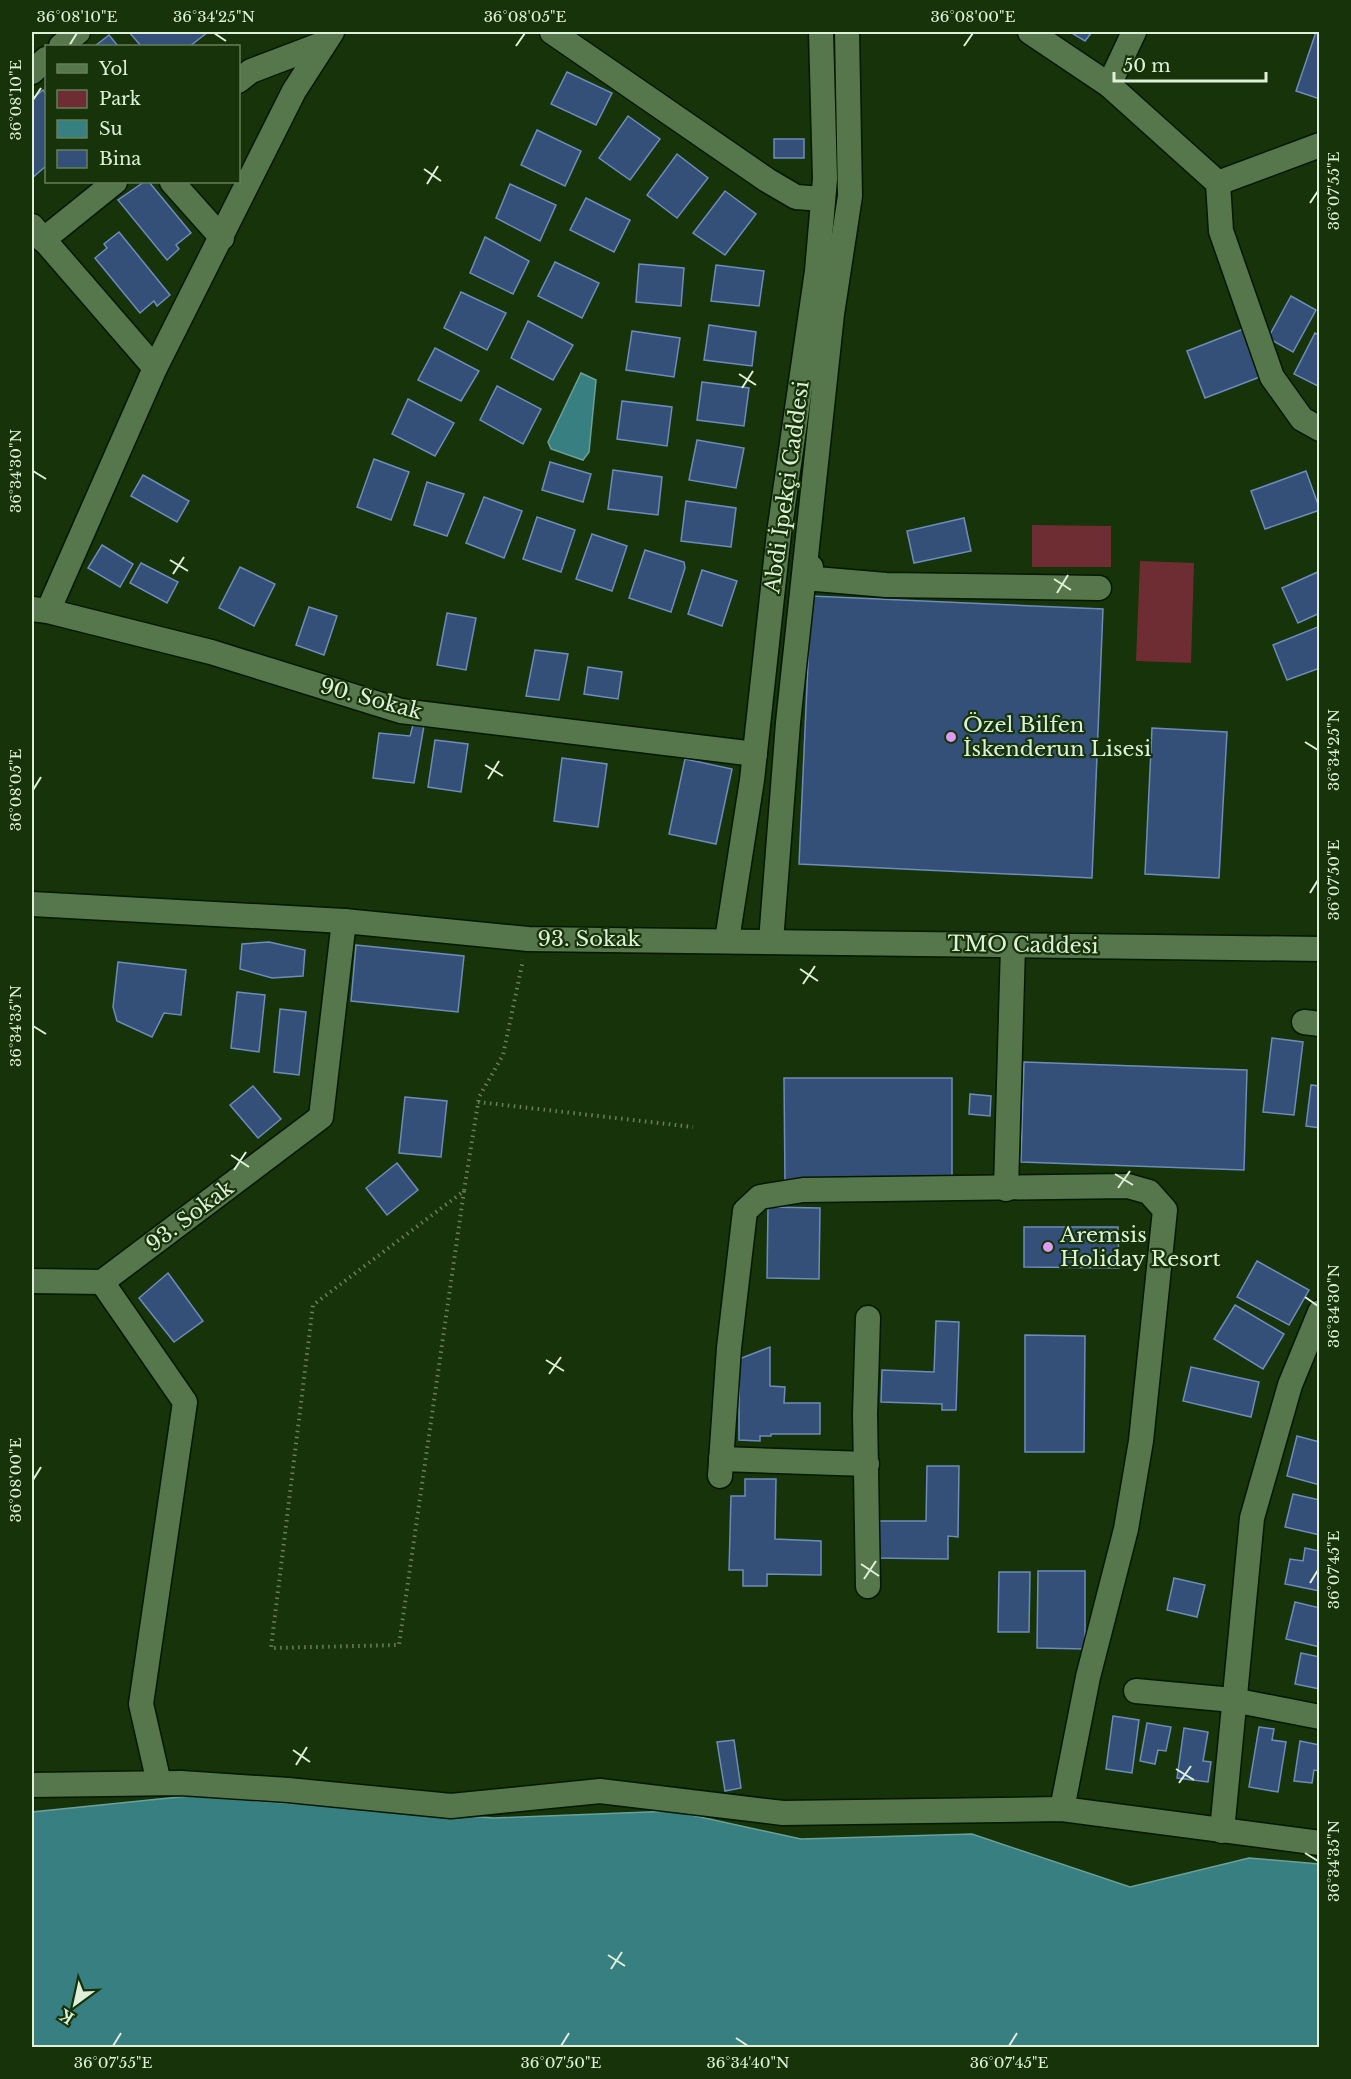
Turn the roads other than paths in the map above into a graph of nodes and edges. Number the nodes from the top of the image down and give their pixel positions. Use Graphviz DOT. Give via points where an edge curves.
graph roads {
  1 [pos="78,32"];
  2 [pos="552,32"];
  3 [pos="821,32"];
  4 [pos="848,32"];
  5 [pos="1030,32"];
  6 [pos="1134,32"];
  7 [pos="327,38"];
  8 [pos="62,45"];
  9 [pos="45,60"];
  10 [pos="32,72"];
  11 [pos="240,79"];
  12 [pos="1109,85"];
  13 [pos="1320,145"];
  14 [pos="113,183"];
  15 [pos="173,183"];
  16 [pos="1218,183"];
  17 [pos="823,199"];
  18 [pos="37,233"];
  19 [pos="222,238"];
  20 [pos="155,369"];
  21 [pos="1320,429"];
  22 [pos="821,553"];
  23 [pos="804,578"];
  24 [pos="1099,588"];
  25 [pos="40,610"];
  26 [pos="755,754"];
  27 [pos="32,904"];
  28 [pos="344,921"];
  29 [pos="727,940"];
  30 [pos="771,941"];
  31 [pos="1013,946"];
  32 [pos="1320,949"];
  33 [pos="1006,1189"];
  34 [pos="32,1281"];
  35 [pos="102,1282"];
  36 [pos="1320,1312"];
  37 [pos="868,1318"];
  38 [pos="867,1464"];
  39 [pos="868,1586"];
  40 [pos="1136,1691"];
  41 [pos="1233,1700"];
  42 [pos="1320,1717"];
  43 [pos="159,1784"];
  44 [pos="32,1785"];
  45 [pos="1062,1809"];
  46 [pos="1222,1831"];
  47 [pos="1320,1843"];
  1 -- 8 [label="street"];
  2 -- 17 [label="street" via="767,180 796,197"];
  3 -- 17 [label="street, Abdi İpekçi Caddesi"];
  4 -- 23 [label="street, Abdi İpekçi Caddesi" via="850,196 832,314"];
  5 -- 12 [label="street"];
  6 -- 12 [label="street"];
  7 -- 11 [label="street"];
  7 -- 19 [label="street" via="294,91"];
  9 -- 10 [label="street"];
  12 -- 16 [label="street"];
  13 -- 16 [label="street"];
  14 -- 18 [label="street"];
  15 -- 19 [label="street"];
  16 -- 21 [label="street" via="1221,231 1272,377 1302,419"];
  17 -- 26 [label="street, Abdi İpekçi Caddesi" via="817,271 779,533"];
  18 -- 20 [label="street"];
  19 -- 20 [label="street"];
  20 -- 25 [label="street"];
  22 -- 23 [label="street"];
  23 -- 24 [label="street" via="886,585"];
  23 -- 30 [label="street, Abdi İpekçi Caddesi"];
  25 -- 26 [label="street, 90. Sokak" via="212,652 400,711"];
  26 -- 29 [label="street, Abdi İpekçi Caddesi"];
  27 -- 28 [label="street, 93. Sokak"];
  28 -- 29 [label="street, 93. Sokak" via="528,939"];
  28 -- 35 [label="street, 93. Sokak" via="321,1117"];
  29 -- 30 [label="street, TMO Caddesi"];
  30 -- 31 [label="street, TMO Caddesi"];
  31 -- 32 [label="street, TMO Caddesi"];
  31 -- 33 [label="street"];
  33 -- 38 [label="street" via="803,1190 760,1197 746,1211 729,1348 720,1468"];
  33 -- 45 [label="street" via="1128,1186 1149,1192 1165,1210 1141,1441 1128,1518 1088,1677"];
  34 -- 35 [label="street"];
  35 -- 43 [label="street" via="185,1402 141,1704"];
  36 -- 41 [label="street" via="1290,1385 1252,1518"];
  37 -- 38 [label="street"];
  38 -- 39 [label="street"];
  40 -- 41 [label="street"];
  41 -- 42 [label="street"];
  41 -- 46 [label="street"];
  43 -- 44 [label="street"];
  43 -- 45 [label="street" via="288,1790 451,1806 600,1791 783,1813"];
  45 -- 46 [label="street"];
  46 -- 47 [label="street"];
}
